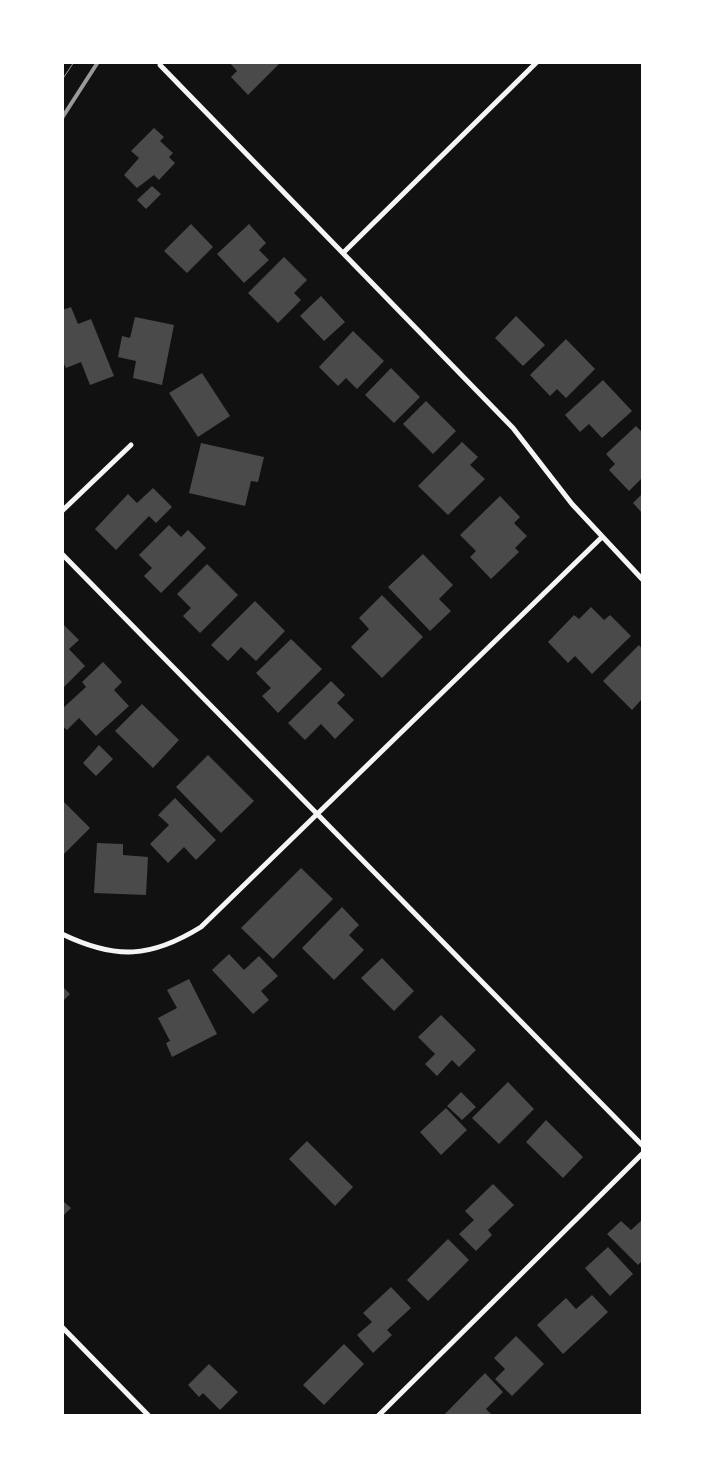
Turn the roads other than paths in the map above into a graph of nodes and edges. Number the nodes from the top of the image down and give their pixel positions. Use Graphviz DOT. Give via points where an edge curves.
graph roads {
  1 [pos="537,62"];
  2 [pos="160,66"];
  3 [pos="344,253"];
  4 [pos="131,445"];
  5 [pos="62,511"];
  6 [pos="602,537"];
  7 [pos="62,554"];
  8 [pos="642,579"];
  9 [pos="318,814"];
  10 [pos="62,934"];
  11 [pos="642,1146"];
  12 [pos="642,1154"];
  13 [pos="62,1327"];
  14 [pos="149,1416"];
  15 [pos="378,1416"];
  1 -- 3 [label="street"];
  2 -- 3 [label="street"];
  3 -- 6 [label="street" via="514,428 572,504"];
  4 -- 5 [label="street"];
  6 -- 8 [label="street"];
  6 -- 9 [label="street"];
  7 -- 9 [label="street"];
  9 -- 10 [label="street" via="201,927 179,940 138,952 108,951"];
  9 -- 11 [label="street"];
  12 -- 15 [label="street"];
  13 -- 14 [label="street"];
}
